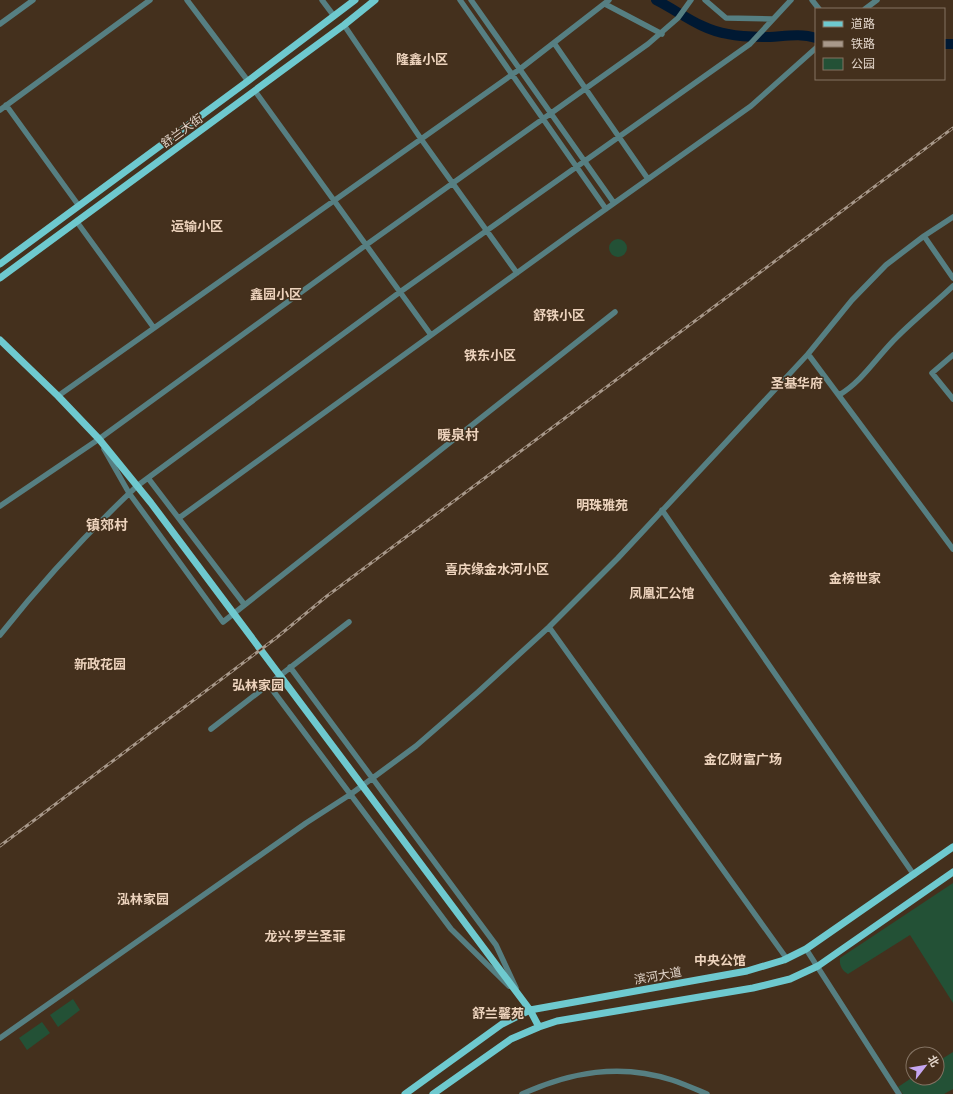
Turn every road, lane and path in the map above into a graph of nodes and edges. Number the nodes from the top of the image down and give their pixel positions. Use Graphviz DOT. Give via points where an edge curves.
graph roads {
  1 [pos="33,0"];
  2 [pos="150,0"];
  3 [pos="187,0"];
  4 [pos="322,0"];
  5 [pos="355,0"];
  6 [pos="375,0"];
  7 [pos="460,0"];
  8 [pos="471,0"];
  9 [pos="705,0"];
  10 [pos="791,0"];
  11 [pos="812,0"];
  12 [pos="877,0"];
  13 [pos="690,1"];
  14 [pos="607,2"];
  15 [pos="818,8"];
  16 [pos="866,8"];
  17 [pos="334,16"];
  18 [pos="771,20"];
  19 [pos="0,24"];
  20 [pos="344,25"];
  21 [pos="662,34"];
  22 [pos="554,43"];
  23 [pos="815,49"];
  24 [pos="520,69"];
  25 [pos="512,74"];
  26 [pos="248,81"];
  27 [pos="586,89"];
  28 [pos="255,91"];
  29 [pos="6,105"];
  30 [pos="0,110"];
  31 [pos="551,114"];
  32 [pos="544,119"];
  33 [pos="619,136"];
  34 [pos="420,139"];
  35 [pos="584,161"];
  36 [pos="576,166"];
  37 [pos="648,179"];
  38 [pos="452,184"];
  39 [pos="334,201"];
  40 [pos="614,203"];
  41 [pos="79,206"];
  42 [pos="606,209"];
  43 [pos="953,217"];
  44 [pos="76,222"];
  45 [pos="486,230"];
  46 [pos="924,236"];
  47 [pos="366,245"];
  48 [pos="0,264"];
  49 [pos="517,273"];
  50 [pos="0,278"];
  51 [pos="953,278"];
  52 [pos="953,286"];
  53 [pos="400,292"];
  54 [pos="615,312"];
  55 [pos="154,328"];
  56 [pos="431,335"];
  57 [pos="0,340"];
  58 [pos="808,354"];
  59 [pos="953,356"];
  60 [pos="839,395"];
  61 [pos="58,396"];
  62 [pos="953,399"];
  63 [pos="99,439"];
  64 [pos="148,478"];
  65 [pos="137,486"];
  66 [pos="129,493"];
  67 [pos="0,506"];
  68 [pos="662,510"];
  69 [pos="179,518"];
  70 [pos="953,549"];
  71 [pos="244,604"];
  72 [pos="348,622"];
  73 [pos="549,627"];
  74 [pos="0,635"];
  75 [pos="290,667"];
  76 [pos="268,684"];
  77 [pos="211,729"];
  78 [pos="373,777"];
  79 [pos="350,794"];
  80 [pos="953,847"];
  81 [pos="953,872"];
  82 [pos="914,874"];
  83 [pos="806,949"];
  84 [pos="787,959"];
  85 [pos="818,966"];
  86 [pos="521,998"];
  87 [pos="530,1010"];
  88 [pos="539,1027"];
  89 [pos="0,1038"];
  90 [pos="405,1094"];
  91 [pos="433,1094"];
  92 [pos="522,1094"];
  93 [pos="707,1094"];
  94 [pos="899,1094"];
  1 -- 19 [label="street"];
  2 -- 29 [label="street"];
  3 -- 26 [label="street"];
  4 -- 17 [label="street"];
  5 -- 17 [label="main road, 舒兰大街"];
  6 -- 20 [label="main road, 舒兰大街"];
  7 -- 25 [label="street"];
  8 -- 24 [label="street"];
  9 -- 18 [label="street" via="726,18"];
  10 -- 18 [label="street"];
  11 -- 15 [label="street"];
  12 -- 16 [label="street"];
  13 -- 21 [label="street"];
  14 -- 21 [label="street"];
  14 -- 22 [label="street"];
  17 -- 26 [label="main road, 舒兰大街"];
  18 -- 33 [label="street" via="750,44"];
  20 -- 28 [label="main road, 舒兰大街"];
  20 -- 34 [label="street"];
  21 -- 27 [label="street"];
  22 -- 24 [label="street"];
  22 -- 27 [label="street"];
  23 -- 37 [label="street" via="751,106"];
  24 -- 25 [label="street"];
  24 -- 31 [label="street"];
  25 -- 32 [label="street"];
  25 -- 34 [label="street"];
  26 -- 41 [label="main road, 舒兰大街"];
  27 -- 31 [label="street"];
  27 -- 33 [label="street"];
  28 -- 39 [label="street"];
  28 -- 44 [label="main road, 舒兰大街"];
  29 -- 30 [label="street"];
  29 -- 41 [label="street"];
  31 -- 32 [label="street"];
  31 -- 35 [label="street"];
  32 -- 36 [label="street"];
  32 -- 38 [label="street"];
  33 -- 35 [label="street"];
  33 -- 37 [label="street"];
  34 -- 38 [label="street"];
  34 -- 39 [label="street"];
  35 -- 36 [label="street"];
  35 -- 40 [label="street"];
  36 -- 42 [label="street"];
  36 -- 45 [label="street"];
  37 -- 40 [label="street"];
  38 -- 45 [label="street"];
  38 -- 47 [label="street"];
  39 -- 47 [label="street"];
  39 -- 55 [label="street"];
  40 -- 42 [label="street"];
  41 -- 48 [label="main road, 舒兰大街"];
  42 -- 49 [label="street"];
  43 -- 46 [label="street"];
  44 -- 50 [label="main road, 舒兰大街"];
  44 -- 55 [label="street"];
  45 -- 49 [label="street"];
  45 -- 53 [label="street"];
  46 -- 51 [label="street"];
  46 -- 58 [label="street" via="886,265 852,300"];
  47 -- 53 [label="street"];
  47 -- 63 [label="street"];
  49 -- 56 [label="street"];
  52 -- 60 [label="street"];
  53 -- 56 [label="street"];
  53 -- 64 [label="street"];
  54 -- 71 [label="street"];
  55 -- 61 [label="street"];
  56 -- 69 [label="street"];
  57 -- 61 [label="main road"];
  58 -- 60 [label="street"];
  58 -- 68 [label="street"];
  59 -- 62 [label="street" via="932,373"];
  60 -- 70 [label="street"];
  61 -- 63 [label="main road"];
  63 -- 65 [label="main road"];
  63 -- 66 [label="street"];
  63 -- 67 [label="street"];
  64 -- 65 [label="street"];
  64 -- 69 [label="street"];
  65 -- 66 [label="street"];
  65 -- 86 [label="main road"];
  66 -- 71 [label="street" via="223,622"];
  66 -- 74 [label="street" via="104,516"];
  68 -- 73 [label="street"];
  68 -- 82 [label="street"];
  69 -- 71 [label="street"];
  72 -- 75 [label="street"];
  73 -- 78 [label="street" via="416,746"];
  73 -- 84 [label="street"];
  75 -- 76 [label="street"];
  75 -- 78 [label="street"];
  76 -- 77 [label="street"];
  76 -- 79 [label="street"];
  78 -- 79 [label="street"];
  78 -- 86 [label="street" via="496,945"];
  79 -- 86 [label="street" via="451,929"];
  79 -- 89 [label="street"];
  80 -- 82 [label="main road, 滨河大道"];
  81 -- 85 [label="main road"];
  82 -- 83 [label="main road, 滨河大道"];
  83 -- 84 [label="main road, 滨河大道"];
  83 -- 85 [label="street"];
  84 -- 87 [label="main road, 滨河大道" via="747,971"];
  85 -- 88 [label="main road" via="790,979 753,988 557,1021"];
  85 -- 94 [label="street"];
  86 -- 87 [label="main road"];
  87 -- 88 [label="main road"];
  87 -- 90 [label="main road, 滨河大道" via="502,1024"];
  88 -- 91 [label="main road" via="511,1040"];
  92 -- 93 [label="street" via="574,1075 623,1071 672,1080"];
}
